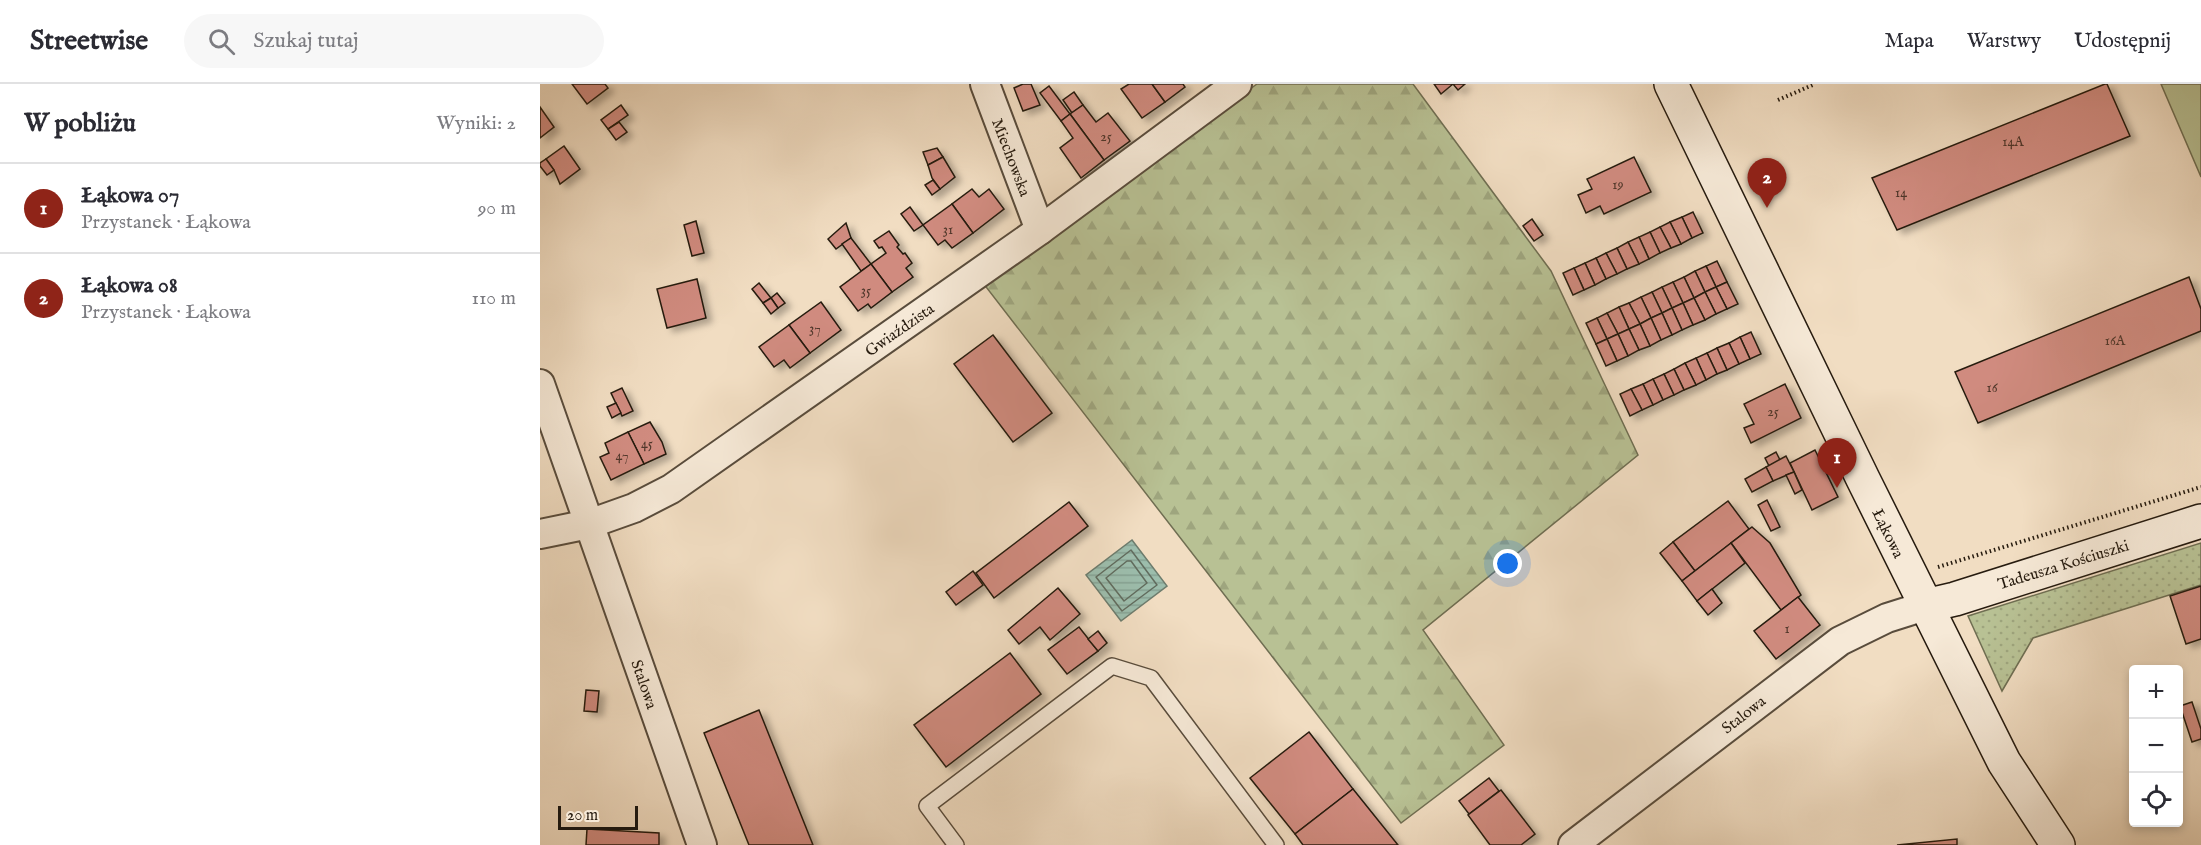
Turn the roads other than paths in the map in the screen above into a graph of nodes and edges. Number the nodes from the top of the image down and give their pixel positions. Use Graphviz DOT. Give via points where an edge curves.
graph roads {
  1 [pos="985,84"];
  2 [pos="1237,84"];
  3 [pos="1671,84"];
  4 [pos="1040,230"];
  5 [pos="540,384"];
  6 [pos="2201,521"];
  7 [pos="589,524"];
  8 [pos="540,534"];
  9 [pos="1925,606"];
  10 [pos="702,845"];
  11 [pos="956,845"];
  12 [pos="1275,845"];
  13 [pos="1573,845"];
  14 [pos="2058,845"];
  1 -- 4 [label="street, Miechowska"];
  2 -- 4 [label="street, Gwiaździsta"];
  3 -- 9 [label="main road, Łąkowa"];
  4 -- 7 [label="street, Gwiaździsta" via="671,489"];
  5 -- 7 [label="street, Stalowa"];
  6 -- 9 [label="main road, Tadeusza Kościuszki"];
  7 -- 8 [label="street, Gwiaździsta"];
  7 -- 10 [label="street, Stalowa"];
  9 -- 13 [label="street, Stalowa" via="1887,618 1840,641"];
  9 -- 14 [label="main road, Łąkowa" via="2004,762"];
  11 -- 12 [label="lane" via="927,806 1112,666 1151,678"];
}
